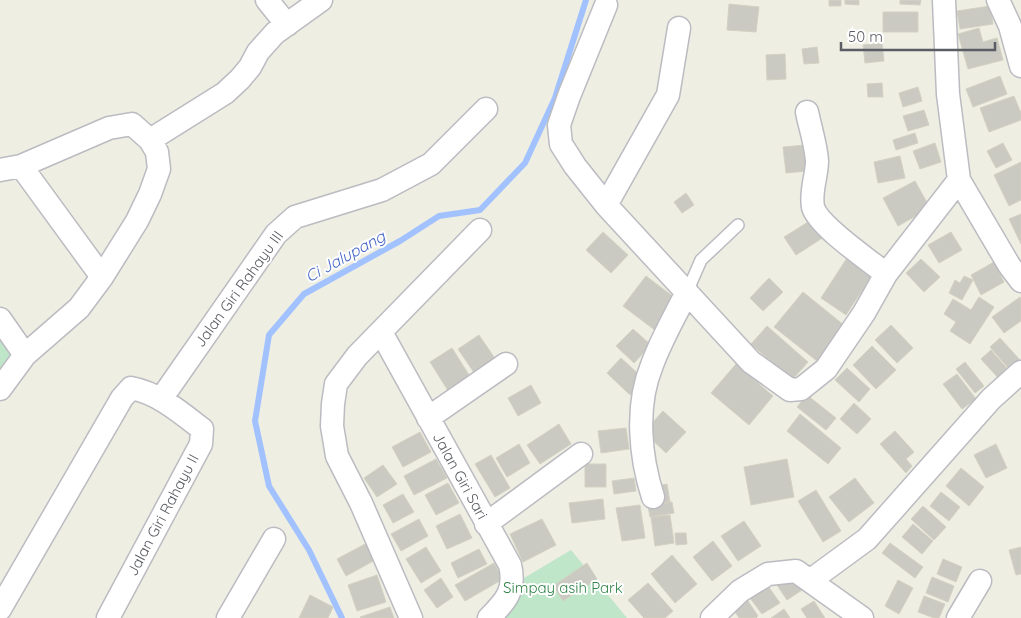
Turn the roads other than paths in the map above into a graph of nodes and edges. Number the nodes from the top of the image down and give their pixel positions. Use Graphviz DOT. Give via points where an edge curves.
graph roads {
  1 [pos="267,0"];
  2 [pos="321,0"];
  3 [pos="944,0"];
  4 [pos="998,0"];
  5 [pos="606,6"];
  6 [pos="287,25"];
  7 [pos="679,28"];
  8 [pos="1021,66"];
  9 [pos="486,109"];
  10 [pos="807,112"];
  11 [pos="150,140"];
  12 [pos="10,168"];
  13 [pos="959,180"];
  14 [pos="606,206"];
  15 [pos="738,225"];
  16 [pos="480,230"];
  17 [pos="1017,268"];
  18 [pos="886,274"];
  19 [pos="102,277"];
  20 [pos="687,292"];
  21 [pos="0,319"];
  22 [pos="381,332"];
  23 [pos="25,355"];
  24 [pos="506,364"];
  25 [pos="1021,372"];
  26 [pos="0,389"];
  27 [pos="161,399"];
  28 [pos="428,418"];
  29 [pos="581,454"];
  30 [pos="653,498"];
  31 [pos="486,524"];
  32 [pos="274,539"];
  33 [pos="810,580"];
  34 [pos="980,581"];
  35 [pos="0,609"];
  36 [pos="108,618"];
  37 [pos="228,618"];
  38 [pos="412,618"];
  39 [pos="489,618"];
  40 [pos="712,618"];
  41 [pos="862,618"];
  42 [pos="958,618"];
  1 -- 6 [label="street"];
  2 -- 6 [label="street"];
  3 -- 13 [label="street" via="948,94"];
  4 -- 8 [label="street" via="1010,26"];
  5 -- 14 [label="street" via="559,125 561,144"];
  6 -- 11 [label="street" via="275,33 225,94"];
  7 -- 14 [label="street" via="668,95"];
  9 -- 27 [label="street, Jalan Giri Rahayu III" via="431,164 382,190 295,217 276,234"];
  10 -- 18 [label="street" via="817,161 814,208 822,222"];
  11 -- 12 [label="street" via="132,124 109,128"];
  11 -- 19 [label="street" via="157,152 159,169 137,221"];
  12 -- 19 [label="street"];
  13 -- 17 [label="street"];
  13 -- 18 [label="street"];
  14 -- 20 [label="street"];
  15 -- 20 [label="lane" via="701,260"];
  16 -- 22 [label="street"];
  18 -- 20 [label="street" via="826,369 801,389 790,390 750,362"];
  19 -- 23 [label="street" via="79,308"];
  20 -- 30 [label="street" via="651,366 643,394 642,449"];
  21 -- 23 [label="street"];
  22 -- 28 [label="street, Jalan Giri Sari"];
  22 -- 38 [label="street" via="336,384 332,426 337,456"];
  23 -- 26 [label="street"];
  24 -- 28 [label="street"];
  25 -- 33 [label="street" via="991,399 867,539"];
  27 -- 35 [label="street" via="131,388 122,398"];
  27 -- 36 [label="street, Jalan Giri Rahayu II" via="202,429 201,444"];
  28 -- 31 [label="street, Jalan Giri Sari"];
  29 -- 31 [label="street"];
  31 -- 39 [label="street, Jalan Giri Sari" via="510,565 513,579 502,606"];
  32 -- 37 [label="street"];
  33 -- 40 [label="street" via="796,571 768,574 740,591"];
  33 -- 41 [label="street"];
  34 -- 42 [label="street"];
}
